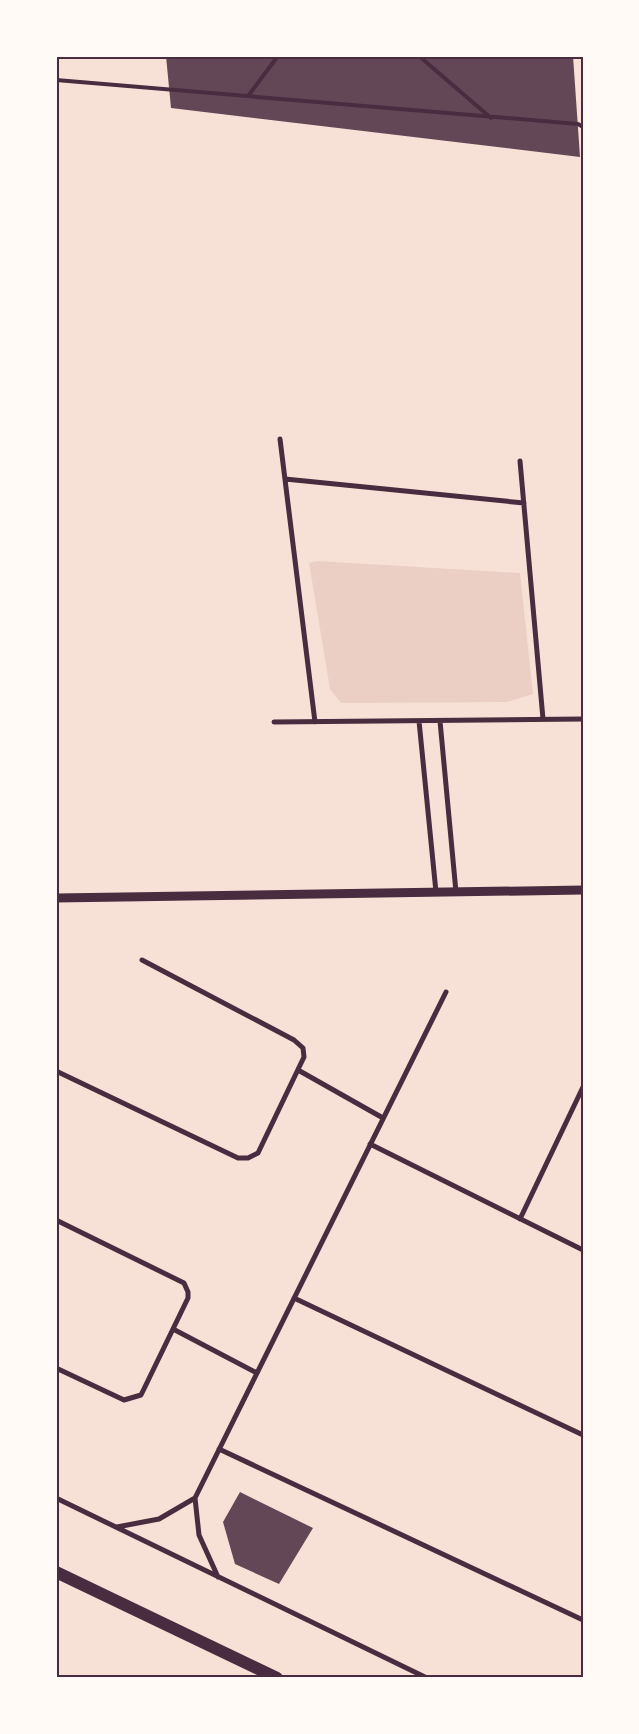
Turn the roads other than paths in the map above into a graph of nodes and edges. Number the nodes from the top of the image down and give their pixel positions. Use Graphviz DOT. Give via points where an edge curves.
graph roads {
  1 [pos="278,56"];
  2 [pos="418,56"];
  3 [pos="56,80"];
  4 [pos="248,96"];
  5 [pos="492,119"];
  6 [pos="583,127"];
  7 [pos="280,439"];
  8 [pos="520,461"];
  9 [pos="285,479"];
  10 [pos="524,502"];
  11 [pos="543,719"];
  12 [pos="583,719"];
  13 [pos="419,721"];
  14 [pos="440,721"];
  15 [pos="274,722"];
  16 [pos="315,722"];
  17 [pos="583,890"];
  18 [pos="436,892"];
  19 [pos="456,892"];
  20 [pos="56,898"];
  21 [pos="142,960"];
  22 [pos="446,992"];
  23 [pos="56,1070"];
  24 [pos="298,1070"];
  25 [pos="583,1087"];
  26 [pos="383,1118"];
  27 [pos="370,1144"];
  28 [pos="520,1219"];
  29 [pos="56,1220"];
  30 [pos="583,1250"];
  31 [pos="294,1298"];
  32 [pos="173,1329"];
  33 [pos="56,1368"];
  34 [pos="257,1373"];
  35 [pos="583,1435"];
  36 [pos="219,1449"];
  37 [pos="56,1498"];
  38 [pos="195,1498"];
  39 [pos="117,1527"];
  40 [pos="56,1572"];
  41 [pos="218,1577"];
  42 [pos="583,1620"];
  43 [pos="277,1678"];
  44 [pos="427,1678"];
  1 -- 4 [label="lane"];
  2 -- 5 [label="lane"];
  3 -- 4 [label="lane"];
  4 -- 5 [label="lane"];
  5 -- 6 [label="lane" via="578,124"];
  7 -- 9 [label="street"];
  8 -- 10 [label="street"];
  9 -- 10 [label="street"];
  9 -- 16 [label="street"];
  10 -- 11 [label="street"];
  11 -- 12 [label="street"];
  11 -- 14 [label="street"];
  13 -- 14 [label="street"];
  13 -- 16 [label="street"];
  13 -- 18 [label="street"];
  14 -- 19 [label="street"];
  15 -- 16 [label="street"];
  17 -- 19 [label="street"];
  18 -- 19 [label="street"];
  18 -- 20 [label="street"];
  21 -- 24 [label="street" via="294,1040 303,1048 304,1057"];
  22 -- 26 [label="street"];
  23 -- 24 [label="street" via="238,1158 258,1153"];
  24 -- 26 [label="street"];
  25 -- 28 [label="street"];
  26 -- 27 [label="street"];
  27 -- 28 [label="street"];
  27 -- 31 [label="street"];
  28 -- 30 [label="street"];
  29 -- 32 [label="street" via="184,1283 188,1298"];
  31 -- 34 [label="street"];
  31 -- 35 [label="street"];
  32 -- 33 [label="street" via="141,1395 133,1399 124,1400"];
  32 -- 34 [label="street"];
  34 -- 36 [label="street"];
  36 -- 38 [label="street"];
  36 -- 42 [label="street"];
  37 -- 39 [label="street"];
  38 -- 39 [label="street" via="159,1519"];
  38 -- 41 [label="street" via="199,1535"];
  39 -- 41 [label="street"];
  40 -- 43 [label="main road"];
  41 -- 44 [label="street"];
}
